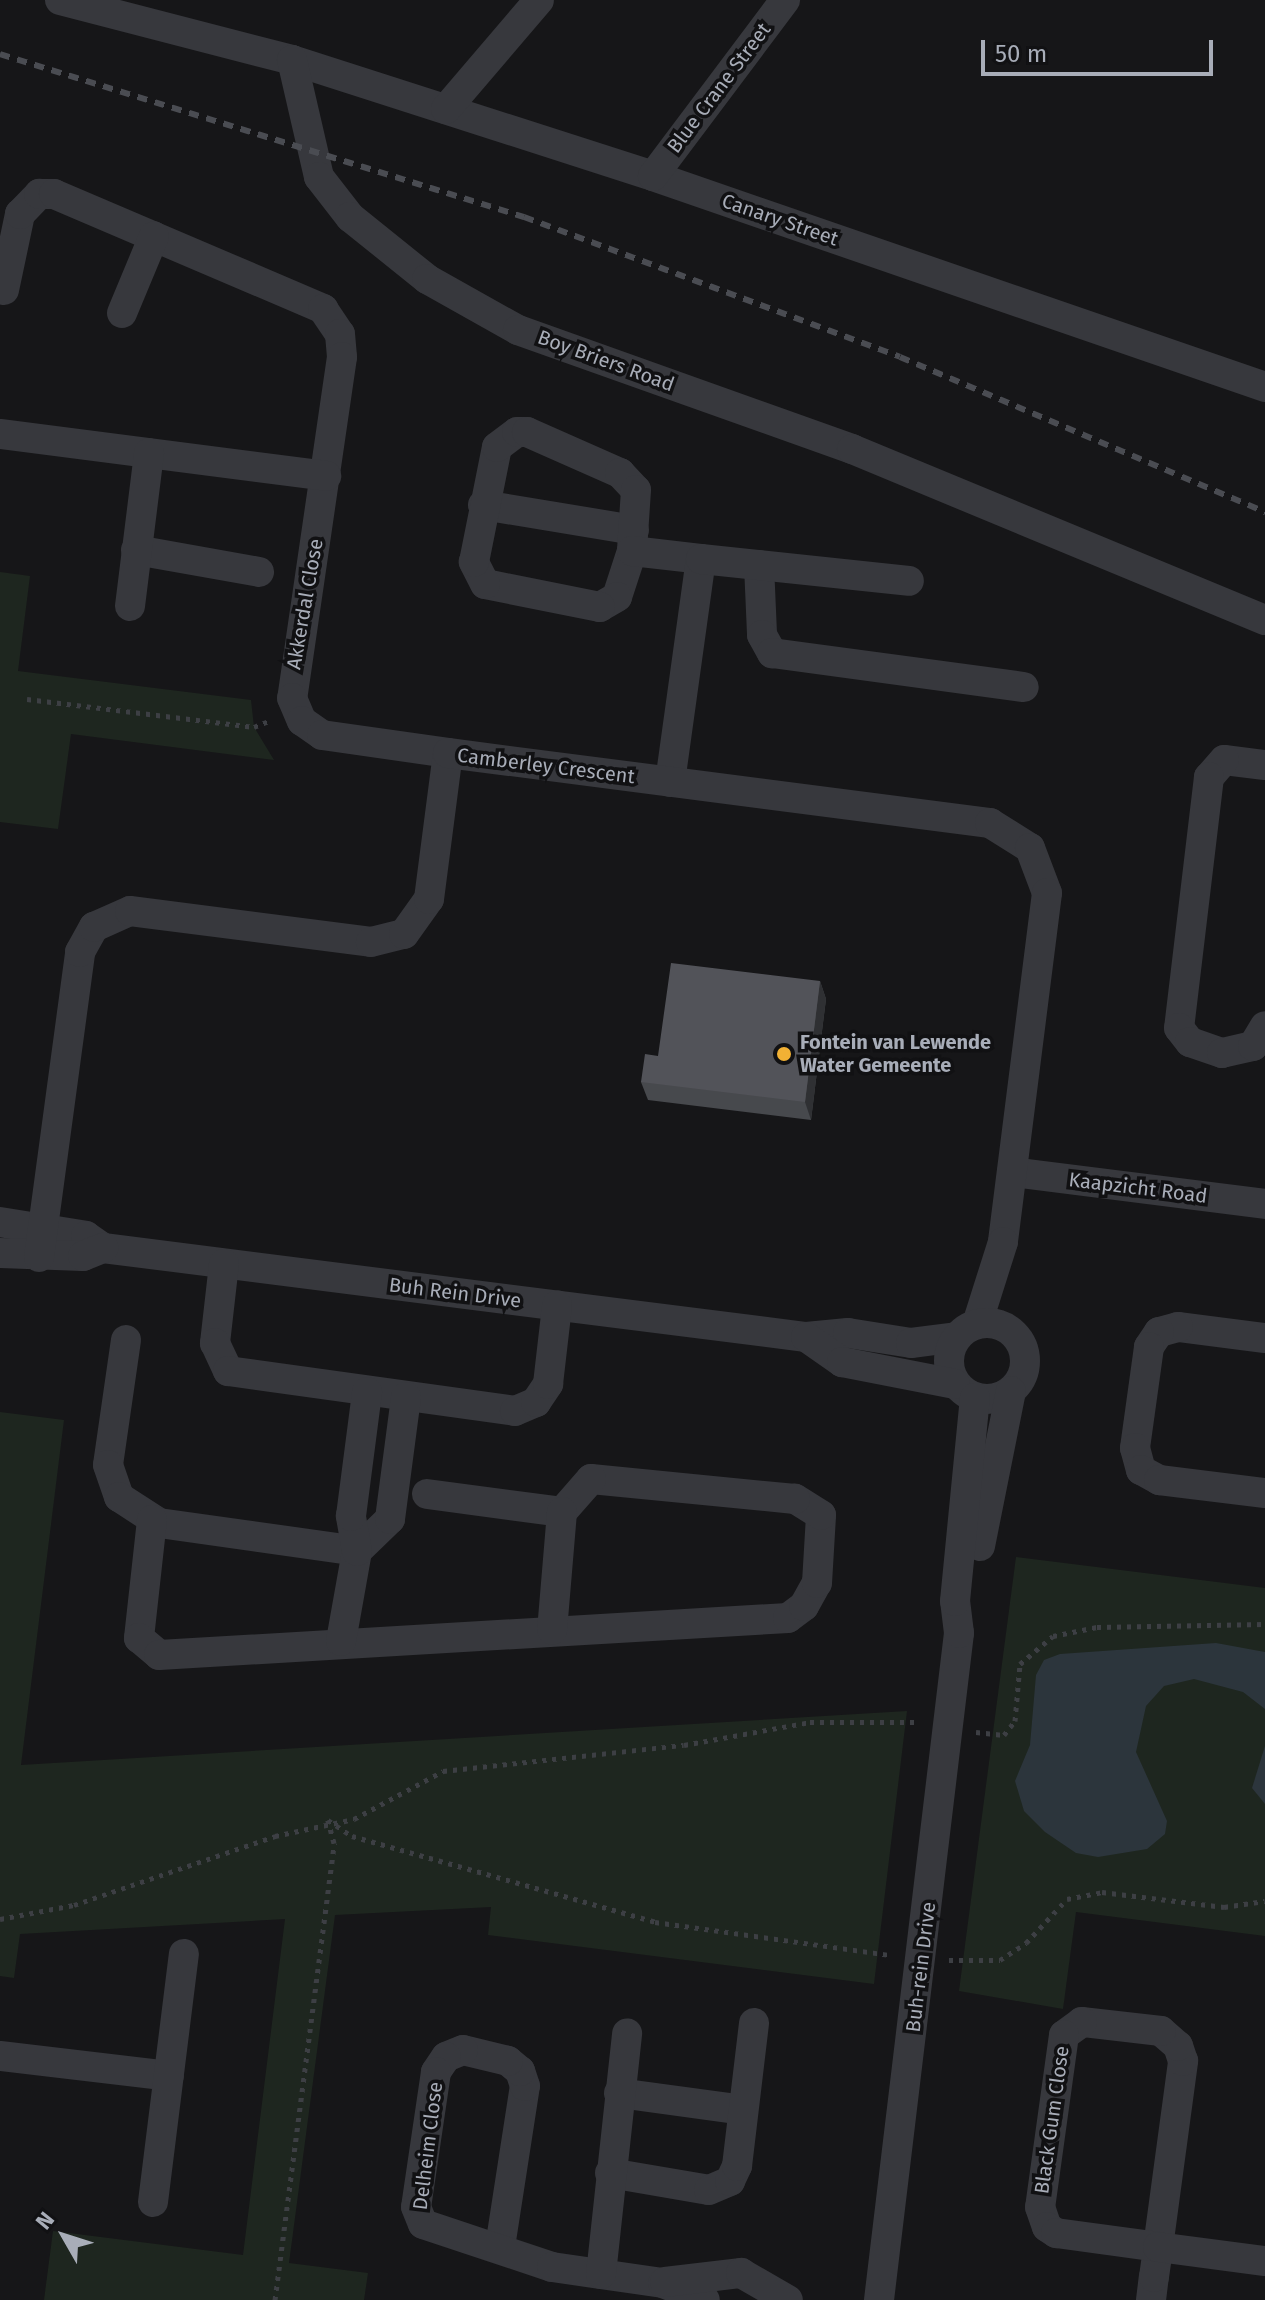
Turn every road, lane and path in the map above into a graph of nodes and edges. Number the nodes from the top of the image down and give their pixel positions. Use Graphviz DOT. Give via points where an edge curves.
graph roads {
  1 [pos="60,0"];
  2 [pos="539,0"];
  3 [pos="785,0"];
  4 [pos="292,60"];
  5 [pos="446,109"];
  6 [pos="653,176"];
  7 [pos="154,236"];
  8 [pos="4,290"];
  9 [pos="122,313"];
  10 [pos="1265,387"];
  11 [pos="0,434"];
  12 [pos="149,453"];
  13 [pos="326,476"];
  14 [pos="483,505"];
  15 [pos="633,540"];
  16 [pos="136,550"];
  17 [pos="701,559"];
  18 [pos="759,565"];
  19 [pos="259,572"];
  20 [pos="909,581"];
  21 [pos="130,606"];
  22 [pos="1265,620"];
  23 [pos="1024,687"];
  24 [pos="27,699"];
  25 [pos="296,710"];
  26 [pos="448,753"];
  27 [pos="1265,765"];
  28 [pos="670,782"];
  29 [pos="1265,1026"];
  30 [pos="1012,1172"];
  31 [pos="1265,1204"];
  32 [pos="0,1222"];
  33 [pos="1003,1242"];
  34 [pos="41,1243"];
  35 [pos="0,1253"];
  36 [pos="224,1264"];
  37 [pos="557,1306"];
  38 [pos="967,1331"];
  39 [pos="1013,1333"];
  40 [pos="806,1337"];
  41 [pos="1265,1338"];
  42 [pos="126,1340"];
  43 [pos="965,1391"];
  44 [pos="1011,1391"];
  45 [pos="367,1392"];
  46 [pos="406,1397"];
  47 [pos="1265,1493"];
  48 [pos="427,1494"];
  49 [pos="562,1512"];
  50 [pos="152,1520"];
  51 [pos="357,1551"];
  52 [pos="1265,1624"];
  53 [pos="552,1630"];
  54 [pos="959,1633"];
  55 [pos="341,1641"];
  56 [pos="928,1724"];
  57 [pos="975,1732"];
  58 [pos="328,1820"];
  59 [pos="1265,1901"];
  60 [pos="0,1919"];
  61 [pos="184,1954"];
  62 [pos="900,1955"];
  63 [pos="946,1959"];
  64 [pos="754,2023"];
  65 [pos="627,2033"];
  66 [pos="0,2056"];
  67 [pos="169,2076"];
  68 [pos="619,2093"];
  69 [pos="743,2110"];
  70 [pos="610,2173"];
  71 [pos="153,2202"];
  72 [pos="500,2247"];
  73 [pos="1158,2247"];
  74 [pos="1265,2261"];
  75 [pos="606,2283"];
  76 [pos="663,2283"];
  77 [pos="275,2300"];
  78 [pos="705,2300"];
  79 [pos="788,2300"];
  80 [pos="879,2300"];
  81 [pos="1151,2300"];
  1 -- 4 [label="street"];
  2 -- 5 [label="street"];
  3 -- 6 [label="street, Blue Crane Street"];
  4 -- 5 [label="street, Canary Street"];
  4 -- 22 [label="street, Boy Briers Road" via="319,177 350,217 397,260 427,279 518,330 852,449"];
  5 -- 6 [label="street, Canary Street"];
  6 -- 10 [label="street, Canary Street"];
  7 -- 8 [label="street, Akkerdal Close" via="54,194 39,194 15,225"];
  7 -- 9 [label="street"];
  7 -- 13 [label="street, Akkerdal Close" via="323,309 340,334 342,357"];
  11 -- 12 [label="street"];
  12 -- 13 [label="street"];
  12 -- 16 [label="street"];
  13 -- 25 [label="street, Akkerdal Close" via="291,686"];
  14 -- 15 [label="street"];
  14 -- 15 [label="street" via="497,447 517,432 527,432 620,473 636,490"];
  14 -- 15 [label="street" via="474,562 480,579 491,588 600,607 617,597"];
  15 -- 17 [label="street"];
  16 -- 19 [label="street"];
  16 -- 21 [label="street"];
  17 -- 18 [label="street"];
  17 -- 28 [label="street"];
  18 -- 20 [label="street"];
  18 -- 23 [label="street" via="762,635 772,653"];
  24 -- 25 [label="path" via="254,727"];
  25 -- 26 [label="street" via="322,735"];
  26 -- 28 [label="street, Camberley Crescent"];
  26 -- 34 [label="street, Camberley Crescent" via="429,899 404,934 371,942 130,911 94,927 80,952"];
  27 -- 29 [label="street" via="1224,760 1209,777 1179,1028 1190,1042 1222,1053 1253,1046"];
  28 -- 30 [label="street, Camberley Crescent" via="990,823 1030,848 1047,893"];
  30 -- 31 [label="street, Kaapzicht Road"];
  30 -- 33 [label="street, Camberley Crescent"];
  32 -- 34 [label="street, Buh Rein Drive"];
  33 -- 38 [label="street, Camberley Crescent"];
  33 -- 39 [label="street, Camberley Crescent"];
  34 -- 35 [label="street, Buh Rein Drive"];
  34 -- 36 [label="street, Buh Rein Drive" via="86,1236 103,1248"];
  36 -- 37 [label="street, Buh Rein Drive"];
  36 -- 45 [label="street" via="215,1343 228,1371"];
  37 -- 40 [label="street, Buh Rein Drive"];
  37 -- 46 [label="street" via="548,1384 530,1407 515,1411"];
  38 -- 39 [label="street" via="990,1323"];
  38 -- 40 [label="street, Buh Rein Drive" via="911,1343 848,1333"];
  38 -- 43 [label="street" via="948,1361"];
  39 -- 44 [label="street" via="1025,1356 1020,1381"];
  40 -- 43 [label="street, Buh Rein Drive" via="842,1362"];
  41 -- 47 [label="street" via="1178,1327 1159,1332 1149,1347 1135,1448 1141,1470 1159,1480"];
  42 -- 50 [label="street" via="109,1478 119,1497"];
  43 -- 44 [label="street" via="988,1400"];
  43 -- 54 [label="street, Buh-rein Drive" via="955,1601"];
  44 -- 54 [label="street, Buh-rein Drive" via="969,1607"];
  45 -- 46 [label="street"];
  45 -- 51 [label="street" via="351,1516"];
  46 -- 51 [label="street" via="390,1519"];
  48 -- 49 [label="street"];
  49 -- 53 [label="street"];
  49 -- 53 [label="street" via="584,1482 602,1477 795,1499 816,1508 823,1522 817,1583 804,1606 788,1618"];
  50 -- 51 [label="street"];
  50 -- 55 [label="street" via="139,1638 153,1653"];
  51 -- 55 [label="street"];
  52 -- 57 [label="path" via="1199,1621 1097,1627 1053,1636 1020,1664 1015,1721 1004,1735"];
  53 -- 55 [label="street"];
  54 -- 80 [label="street, Buh-rein Drive"];
  56 -- 58 [label="path" via="901,1718 810,1722 684,1745 443,1771 354,1819"];
  58 -- 60 [label="path" via="74,1905"];
  58 -- 62 [label="path" via="352,1836 655,1922"];
  58 -- 77 [label="path" via="334,1843"];
  59 -- 63 [label="path" via="1224,1907 1102,1892 1067,1899 1026,1943 1000,1960"];
  61 -- 67 [label="street"];
  64 -- 69 [label="street"];
  65 -- 68 [label="street"];
  66 -- 67 [label="street"];
  67 -- 71 [label="street"];
  68 -- 69 [label="street"];
  68 -- 70 [label="street"];
  69 -- 70 [label="street" via="737,2166 725,2185 709,2190"];
  70 -- 75 [label="street"];
  72 -- 72 [label="street, Delheim Close" via="429,2228 419,2220 416,2207 436,2072 446,2057 463,2050 508,2061 520,2071 525,2086"];
  72 -- 75 [label="street, Delheim Close"];
  73 -- 73 [label="street, Black Gum Close" via="1056,2233 1042,2218 1064,2035 1082,2022 1161,2031 1171,2037 1183,2061"];
  73 -- 74 [label="street, Black Gum Close"];
  73 -- 81 [label="street, Black Gum Close"];
  75 -- 76 [label="street, Delheim Close"];
  76 -- 78 [label="street, Delheim Close"];
  76 -- 79 [label="street, Delheim Close" via="741,2273"];
}
